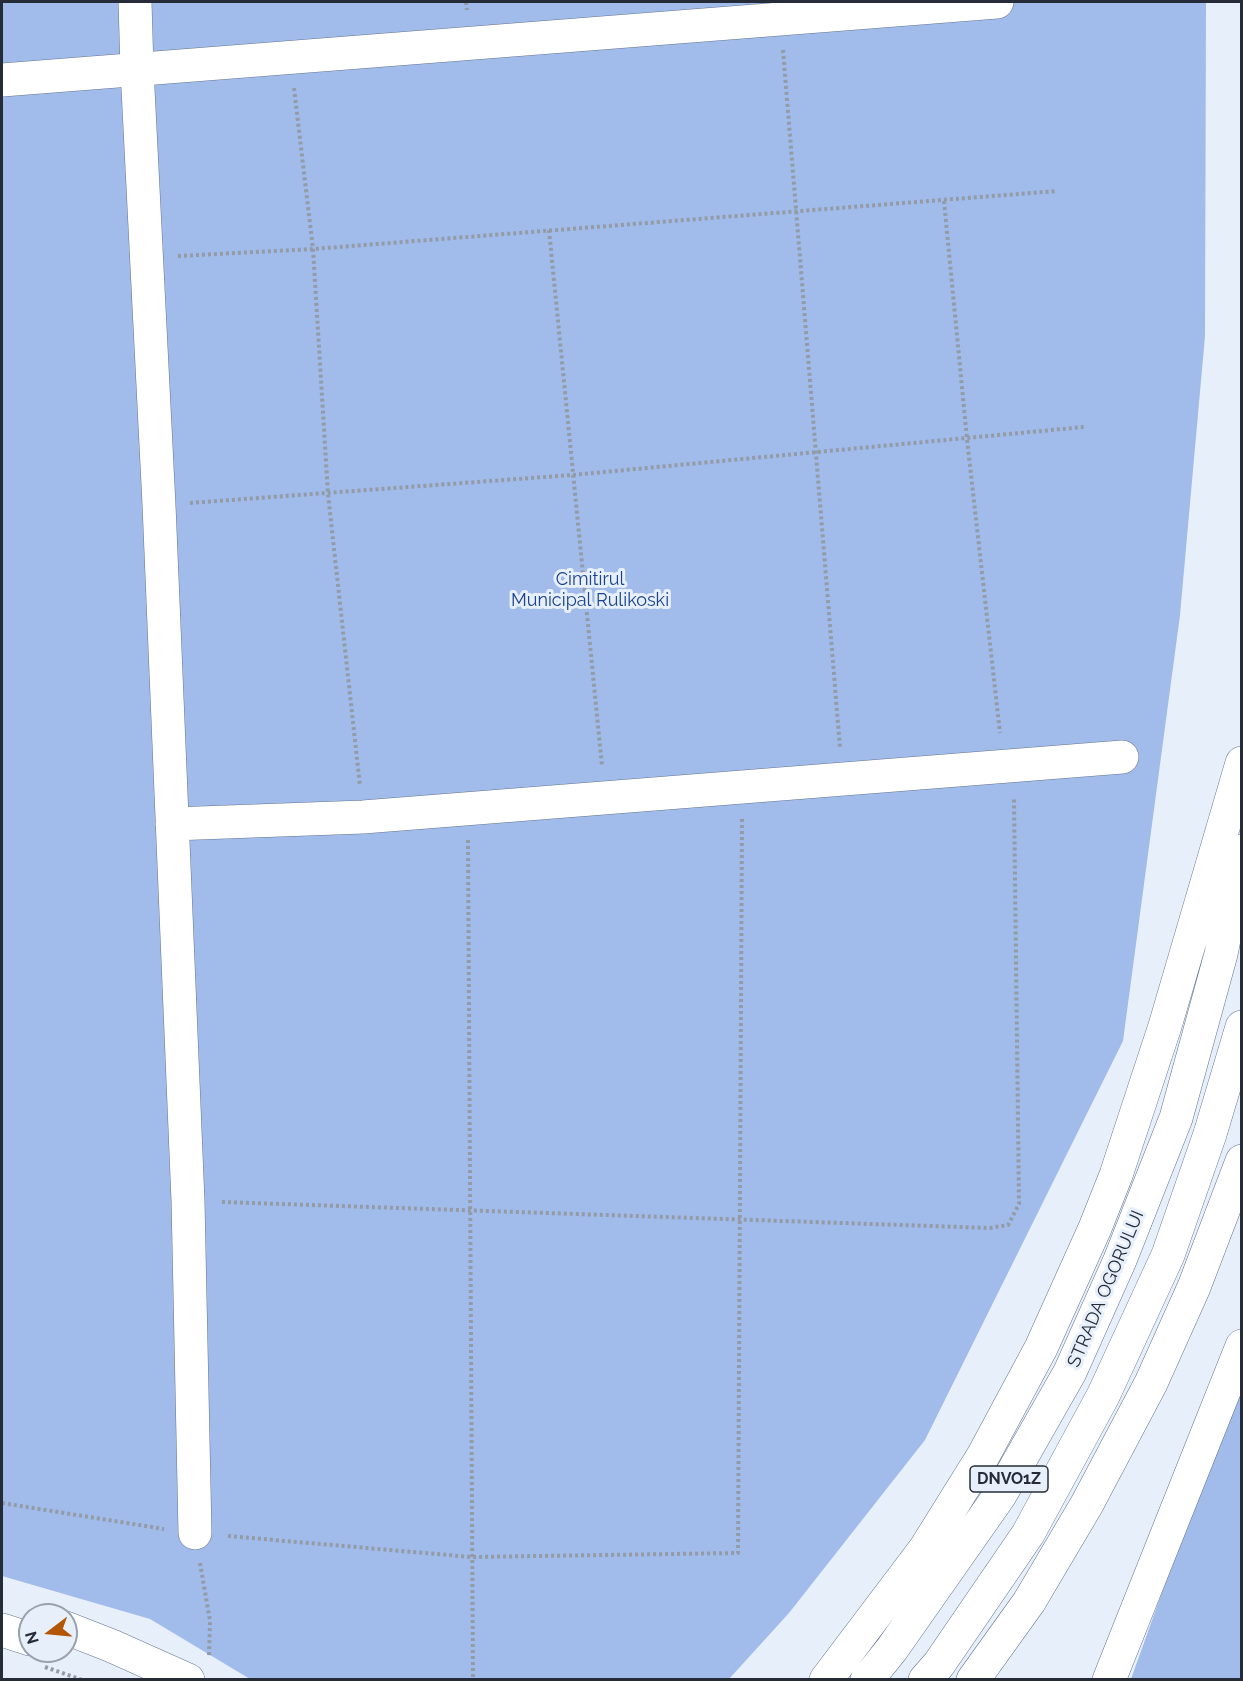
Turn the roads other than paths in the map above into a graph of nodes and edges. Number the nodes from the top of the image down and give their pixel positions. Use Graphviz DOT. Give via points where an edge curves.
graph roads {
  1 [pos="135,2"];
  2 [pos="997,2"];
  3 [pos="136,69"];
  4 [pos="2,80"];
  5 [pos="1122,757"];
  6 [pos="1242,763"];
  7 [pos="172,824"];
  8 [pos="1242,851"];
  9 [pos="1242,1027"];
  10 [pos="1242,1161"];
  11 [pos="1242,1346"];
  12 [pos="195,1533"];
  13 [pos="2,1610"];
  14 [pos="18,1615"];
  15 [pos="2,1630"];
  16 [pos="78,1633"];
  17 [pos="18,1635"];
  18 [pos="78,1657"];
  19 [pos="198,1671"];
  20 [pos="134,1680"];
  21 [pos="826,1680"];
  22 [pos="867,1680"];
  23 [pos="925,1680"];
  24 [pos="973,1680"];
  25 [pos="1109,1680"];
  1 -- 3 [label="main road"];
  2 -- 3 [label="main road"];
  3 -- 4 [label="main road"];
  3 -- 7 [label="main road"];
  5 -- 7 [label="main road" via="363,817"];
  6 -- 21 [label="main road" via="1165,1026 1116,1175 1041,1348 984,1456 925,1549"];
  7 -- 12 [label="main road" via="188,1201"];
  8 -- 22 [label="main road, STRADA OGORULUI / DNVO1Z" via="1221,954 1176,1118 1075,1362 1000,1495"];
  9 -- 23 [label="main road, DNVO1Z" via="1168,1255 1103,1396 1028,1534"];
  10 -- 24 [label="main road" via="1194,1287 1151,1383 1029,1602"];
  11 -- 25 [label="main road"];
  13 -- 14 [label="main road"];
  15 -- 17 [label="main road"];
  16 -- 19 [label="main road"];
  18 -- 20 [label="main road"];
}
